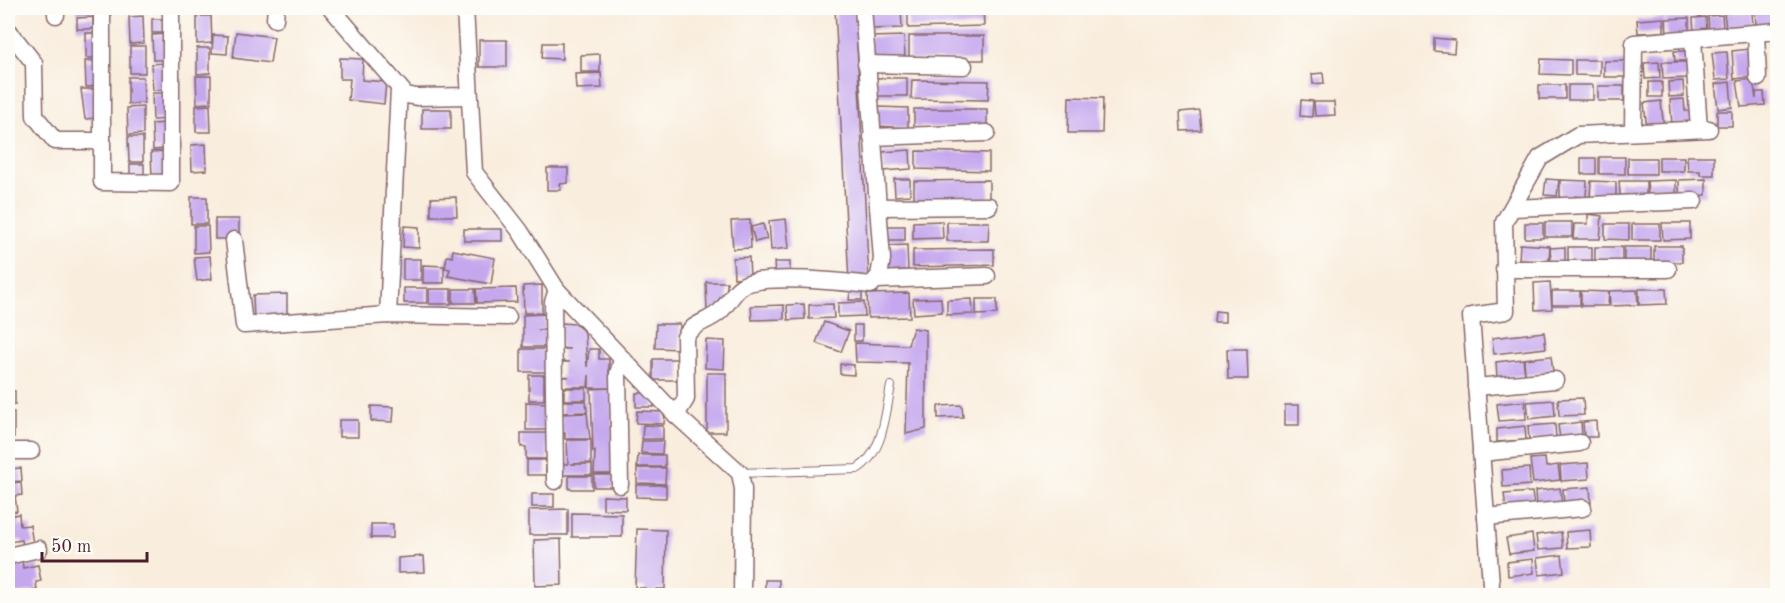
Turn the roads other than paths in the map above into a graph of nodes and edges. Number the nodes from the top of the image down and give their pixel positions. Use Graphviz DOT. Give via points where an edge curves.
graph roads {
  1 [pos="331,8"];
  2 [pos="465,8"];
  3 [pos="863,8"];
  4 [pos="102,12"];
  5 [pos="171,12"];
  6 [pos="8,30"];
  7 [pos="1778,31"];
  8 [pos="1756,33"];
  9 [pos="1693,39"];
  10 [pos="866,64"];
  11 [pos="964,66"];
  12 [pos="1758,78"];
  13 [pos="399,89"];
  14 [pos="469,96"];
  15 [pos="1633,131"];
  16 [pos="987,133"];
  17 [pos="872,137"];
  18 [pos="102,141"];
  19 [pos="1694,201"];
  20 [pos="989,206"];
  21 [pos="878,207"];
  22 [pos="1513,208"];
  23 [pos="234,240"];
  24 [pos="1504,269"];
  25 [pos="1668,269"];
  26 [pos="987,276"];
  27 [pos="877,280"];
  28 [pos="557,290"];
  29 [pos="388,315"];
  30 [pos="508,317"];
  31 [pos="622,360"];
  32 [pos="1555,380"];
  33 [pos="891,386"];
  34 [pos="1476,387"];
  35 [pos="676,415"];
  36 [pos="1580,443"];
  37 [pos="8,451"];
  38 [pos="31,451"];
  39 [pos="1481,453"];
  40 [pos="740,473"];
  41 [pos="555,481"];
  42 [pos="620,485"];
  43 [pos="1583,508"];
  44 [pos="1486,517"];
  45 [pos="39,549"];
  46 [pos="8,555"];
  47 [pos="1491,584"];
  48 [pos="742,596"];
  1 -- 13 [label="street"];
  2 -- 14 [label="street"];
  3 -- 10 [label="street"];
  4 -- 18 [label="street"];
  5 -- 18 [label="street" via="171,183 102,182"];
  6 -- 18 [label="street" via="33,63 35,116 56,141"];
  7 -- 8 [label="street"];
  8 -- 9 [label="street"];
  8 -- 12 [label="street"];
  9 -- 15 [label="street" via="1634,43"];
  9 -- 15 [label="street" via="1704,129"];
  10 -- 11 [label="street"];
  10 -- 17 [label="street"];
  13 -- 14 [label="street" via="417,97"];
  13 -- 29 [label="street"];
  14 -- 28 [label="street" via="474,172 520,231"];
  15 -- 22 [label="street" via="1578,135 1540,158"];
  16 -- 17 [label="street"];
  17 -- 21 [label="street"];
  19 -- 22 [label="street"];
  20 -- 21 [label="street"];
  21 -- 27 [label="street" via="882,259"];
  22 -- 24 [label="street" via="1504,222"];
  23 -- 29 [label="street" via="244,325"];
  24 -- 25 [label="street"];
  24 -- 34 [label="street" via="1506,311 1471,316"];
  26 -- 27 [label="street"];
  27 -- 35 [label="street" via="871,285 814,279 741,286 727,307 689,329 685,337 686,399"];
  28 -- 31 [label="street"];
  28 -- 41 [label="street" via="553,302"];
  29 -- 30 [label="street"];
  31 -- 35 [label="street"];
  31 -- 42 [label="street" via="618,374"];
  32 -- 34 [label="street"];
  33 -- 40 [label="lane" via="879,440 869,462 857,469"];
  34 -- 39 [label="street"];
  35 -- 40 [label="street"];
  36 -- 39 [label="street"];
  37 -- 38 [label="street"];
  39 -- 44 [label="street"];
  40 -- 48 [label="street"];
  43 -- 44 [label="street"];
  44 -- 47 [label="street"];
  45 -- 46 [label="street"];
}
